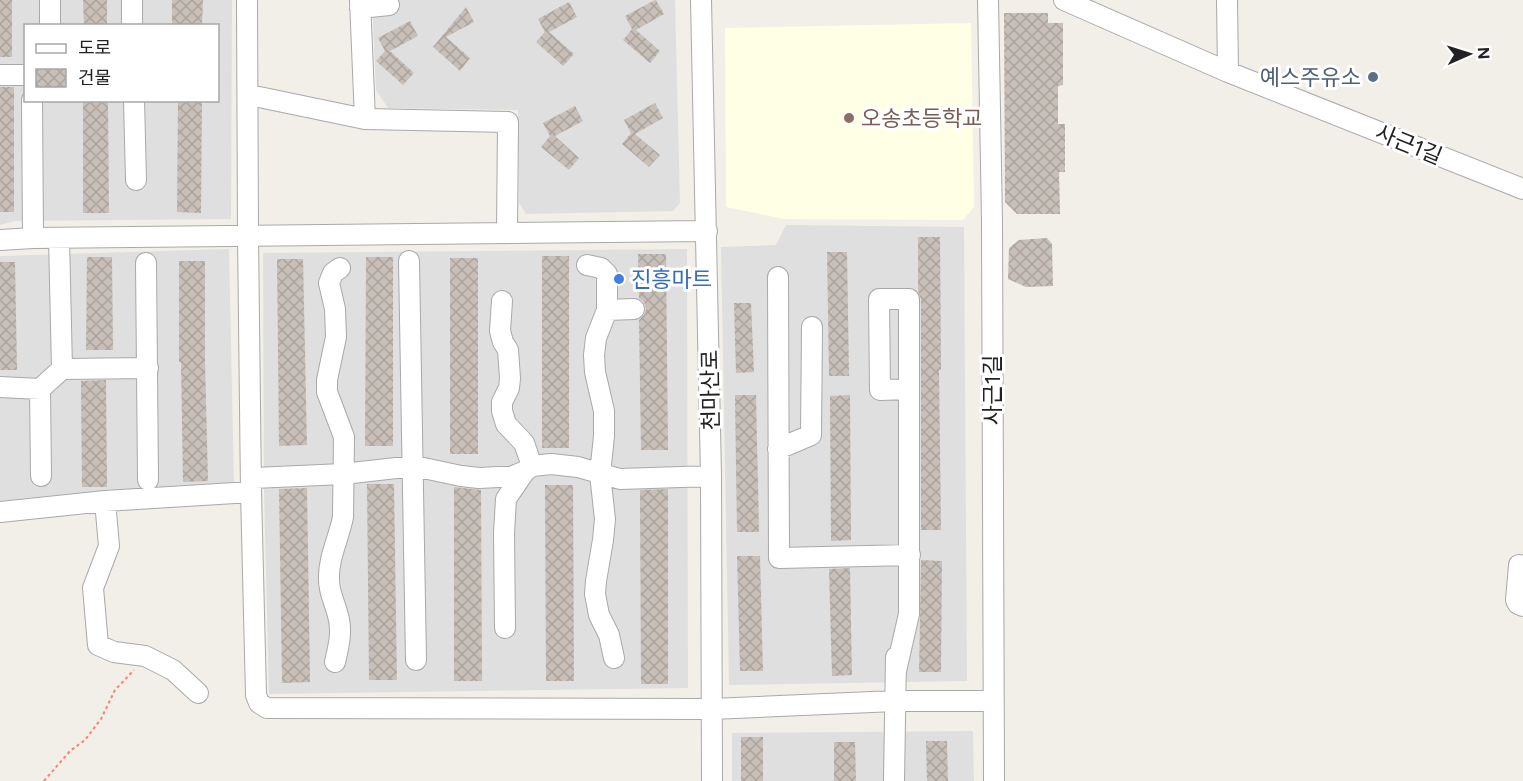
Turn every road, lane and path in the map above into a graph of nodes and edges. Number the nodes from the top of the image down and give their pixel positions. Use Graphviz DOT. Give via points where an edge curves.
graph roads {
  1 [pos="50,0"];
  2 [pos="132,0"];
  3 [pos="247,0"];
  4 [pos="701,0"];
  5 [pos="988,0"];
  6 [pos="1064,0"];
  7 [pos="1227,0"];
  8 [pos="360,4"];
  9 [pos="389,5"];
  10 [pos="50,24"];
  11 [pos="132,24"];
  12 [pos="1228,72"];
  13 [pos="0,75"];
  14 [pos="24,75"];
  15 [pos="259,96"];
  16 [pos="32,102"];
  17 [pos="134,102"];
  18 [pos="365,119"];
  19 [pos="136,180"];
  20 [pos="1523,189"];
  21 [pos="706,231"];
  22 [pos="507,232"];
  23 [pos="248,235"];
  24 [pos="33,238"];
  25 [pos="58,238"];
  26 [pos="0,240"];
  27 [pos="409,261"];
  28 [pos="146,263"];
  29 [pos="587,265"];
  30 [pos="340,268"];
  31 [pos="778,277"];
  32 [pos="502,301"];
  33 [pos="634,309"];
  34 [pos="607,310"];
  35 [pos="812,327"];
  36 [pos="148,368"];
  37 [pos="63,369"];
  38 [pos="0,387"];
  39 [pos="40,389"];
  40 [pos="909,389"];
  41 [pos="778,449"];
  42 [pos="414,466"];
  43 [pos="529,468"];
  44 [pos="343,474"];
  45 [pos="601,474"];
  46 [pos="41,476"];
  47 [pos="711,476"];
  48 [pos="148,480"];
  49 [pos="251,485"];
  50 [pos="105,501"];
  51 [pos="0,512"];
  52 [pos="910,555"];
  53 [pos="1518,565"];
  54 [pos="897,594"];
  55 [pos="1523,606"];
  56 [pos="505,628"];
  57 [pos="146,656"];
  58 [pos="614,658"];
  59 [pos="416,660"];
  60 [pos="335,662"];
  61 [pos="896,671"];
  62 [pos="198,693"];
  63 [pos="895,701"];
  64 [pos="993,701"];
  65 [pos="712,709"];
  66 [pos="44,781"];
  67 [pos="712,781"];
  68 [pos="894,781"];
  69 [pos="994,781"];
  1 -- 10 [label="street"];
  2 -- 11 [label="street"];
  3 -- 23 [label="street"];
  4 -- 21 [label="street, 천마산로"];
  5 -- 64 [label="street, 사근1길"];
  6 -- 12 [label="street, 사근1길"];
  7 -- 12 [label="street"];
  8 -- 9 [label="street"];
  8 -- 18 [label="street"];
  12 -- 20 [label="street, 사근1길"];
  13 -- 14 [label="street"];
  15 -- 18 [label="street"];
  16 -- 24 [label="street"];
  17 -- 19 [label="street"];
  18 -- 22 [label="street" via="508,122"];
  21 -- 22 [label="street"];
  21 -- 47 [label="street, 천마산로"];
  22 -- 23 [label="street"];
  23 -- 25 [label="street"];
  23 -- 49 [label="street"];
  24 -- 25 [label="street"];
  24 -- 26 [label="street"];
  25 -- 37 [label="street"];
  27 -- 42 [label="street"];
  28 -- 36 [label="street"];
  29 -- 34 [label="street" via="601,268 607,274"];
  30 -- 44 [label="street" via="329,283 336,337 327,392 344,437"];
  31 -- 41 [label="street"];
  32 -- 43 [label="street" via="500,331 508,350 510,378 502,411 506,424 524,443"];
  33 -- 34 [label="street"];
  34 -- 45 [label="street" via="594,355 604,422"];
  35 -- 41 [label="street" via="811,435"];
  36 -- 37 [label="street"];
  36 -- 48 [label="street"];
  37 -- 39 [label="street"];
  38 -- 39 [label="street"];
  39 -- 46 [label="street"];
  40 -- 52 [label="street"];
  41 -- 52 [label="street" via="779,558"];
  42 -- 43 [label="street" via="479,478 512,477"];
  42 -- 44 [label="street"];
  42 -- 59 [label="street"];
  43 -- 45 [label="street" via="551,464"];
  43 -- 56 [label="street" via="506,499"];
  44 -- 49 [label="street"];
  44 -- 60 [label="street" via="342,516 328,578 341,635"];
  45 -- 47 [label="street" via="620,479"];
  45 -- 58 [label="street" via="605,527 595,594"];
  47 -- 65 [label="street, 천마산로"];
  49 -- 50 [label="street"];
  49 -- 65 [label="street" via="256,695 267,708"];
  50 -- 51 [label="street"];
  50 -- 57 [label="street" via="109,546 93,588 98,645 114,652"];
  52 -- 61 [label="street" via="909,614"];
  53 -- 55 [label="street" via="1516,600"];
  54 -- 61 [label="street"];
  57 -- 62 [label="street" via="173,670"];
  57 -- 66 [label="path" via="115,690 85,740"];
  61 -- 63 [label="street"];
  63 -- 64 [label="street"];
  63 -- 65 [label="street"];
  63 -- 68 [label="street"];
  64 -- 69 [label="street, 사근1길"];
  65 -- 67 [label="street, 천마산로"];
}
